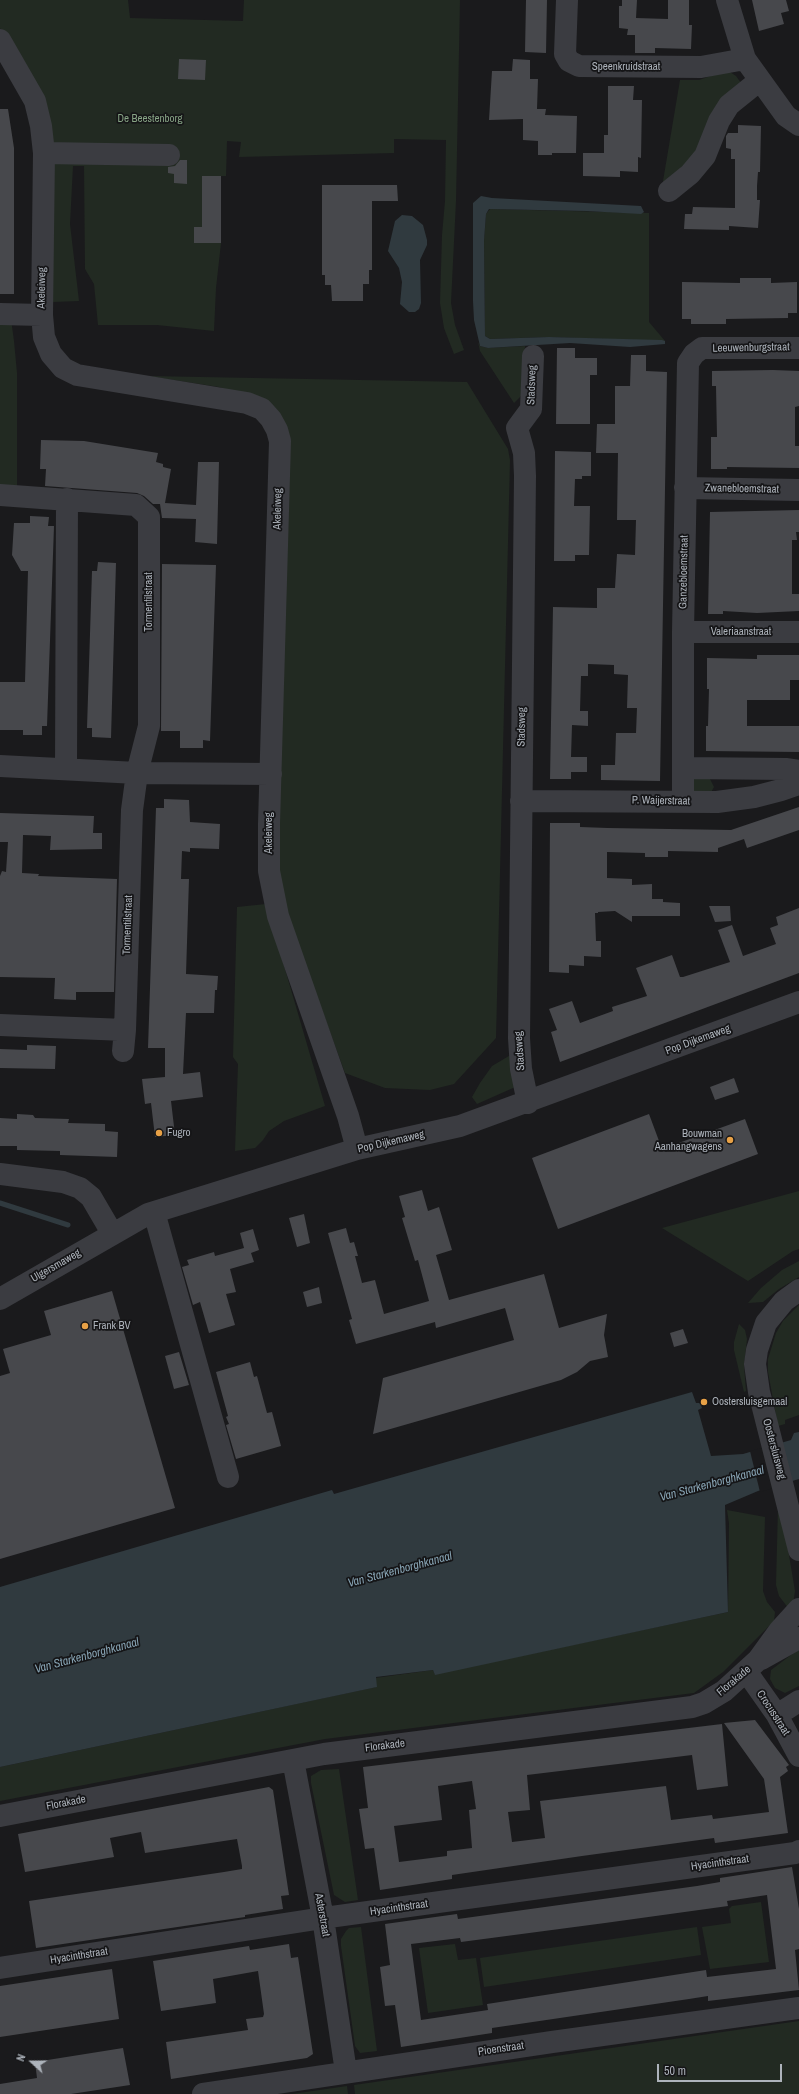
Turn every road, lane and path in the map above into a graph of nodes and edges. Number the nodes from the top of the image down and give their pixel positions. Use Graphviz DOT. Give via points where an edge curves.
graph roads {
  1 [pos="567,0"];
  2 [pos="727,0"];
  3 [pos="0,40"];
  4 [pos="745,59"];
  5 [pos="760,80"];
  6 [pos="799,125"];
  7 [pos="44,153"];
  8 [pos="169,155"];
  9 [pos="669,191"];
  10 [pos="0,314"];
  11 [pos="42,315"];
  12 [pos="702,348"];
  13 [pos="799,348"];
  14 [pos="533,356"];
  15 [pos="685,488"];
  16 [pos="799,490"];
  17 [pos="0,495"];
  18 [pos="67,500"];
  19 [pos="683,632"];
  20 [pos="799,632"];
  21 [pos="0,766"];
  22 [pos="66,768"];
  23 [pos="685,768"];
  24 [pos="799,771"];
  25 [pos="137,773"];
  26 [pos="271,774"];
  27 [pos="799,784"];
  28 [pos="521,801"];
  29 [pos="684,801"];
  30 [pos="799,1002"];
  31 [pos="0,1025"];
  32 [pos="125,1030"];
  33 [pos="123,1051"];
  34 [pos="528,1103"];
  35 [pos="357,1149"];
  36 [pos="0,1174"];
  37 [pos="154,1212"];
  38 [pos="112,1233"];
  39 [pos="799,1290"];
  40 [pos="0,1299"];
  41 [pos="228,1477"];
  42 [pos="796,1525"];
  43 [pos="799,1550"];
  44 [pos="799,1609"];
  45 [pos="799,1638"];
  46 [pos="752,1666"];
  47 [pos="799,1701"];
  48 [pos="777,1715"];
  49 [pos="799,1756"];
  50 [pos="294,1760"];
  51 [pos="0,1816"];
  52 [pos="799,1851"];
  53 [pos="323,1918"];
  54 [pos="0,1968"];
  55 [pos="799,2008"];
  56 [pos="346,2072"];
  57 [pos="203,2094"];
  1 -- 4 [label="street, Speenkruidstraat" via="565,54 569,61 579,66 701,67"];
  2 -- 4 [label="street"];
  3 -- 7 [label="street, Akeleiweg" via="36,101"];
  4 -- 5 [label="street"];
  5 -- 6 [label="street" via="786,116"];
  5 -- 9 [label="street" via="729,105 719,121 705,156 690,174"];
  7 -- 8 [label="street"];
  7 -- 11 [label="street, Akeleiweg"];
  10 -- 11 [label="street"];
  11 -- 26 [label="street, Akeleiweg" via="47,346 56,362 70,372 85,377 247,403 262,409 277,430 280,441"];
  12 -- 13 [label="street, Leeuwenburgstraat"];
  12 -- 15 [label="street, Ganzebloemstraat" via="688,363"];
  14 -- 28 [label="street, Stadsweg" via="531,409 517,428 523,448 525,470"];
  15 -- 16 [label="street, Zwanebloemstraat"];
  15 -- 19 [label="street, Ganzebloemstraat"];
  17 -- 18 [label="street, Tormentilstraat"];
  18 -- 22 [label="street"];
  18 -- 25 [label="street, Tormentilstraat" via="136,505 149,517 148,726"];
  19 -- 20 [label="street, Valeriaanstraat"];
  19 -- 23 [label="street, Ganzebloemstraat"];
  21 -- 22 [label="street"];
  22 -- 25 [label="street"];
  23 -- 24 [label="street"];
  23 -- 29 [label="street, Ganzebloemstraat"];
  25 -- 26 [label="street"];
  25 -- 32 [label="street, Tormentilstraat" via="132,810"];
  26 -- 35 [label="street, Akeleiweg" via="268,824 272,894"];
  27 -- 29 [label="street, P. Waijerstraat" via="729,801"];
  28 -- 29 [label="street, P. Waijerstraat"];
  28 -- 34 [label="street, Stadsweg" via="519,1038 521,1069"];
  30 -- 34 [label="street, Pop Dijkemaweg"];
  31 -- 32 [label="street"];
  32 -- 33 [label="street, Tormentilstraat"];
  34 -- 35 [label="street, Pop Dijkemaweg" via="460,1126"];
  35 -- 37 [label="street, Pop Dijkemaweg"];
  36 -- 38 [label="street" via="63,1182 80,1188 91,1197"];
  37 -- 38 [label="street, Pop Dijkemaweg"];
  37 -- 41 [label="street"];
  38 -- 40 [label="street, Ulgersmaweg"];
  39 -- 42 [label="street, Oostersluisweg" via="784,1300 766,1324 757,1350 756,1378"];
  42 -- 43 [label="street, Oostersluisweg"];
  44 -- 46 [label="street, Florakade"];
  45 -- 46 [label="street, Florakade"];
  46 -- 48 [label="street, Crocusstraat"];
  46 -- 50 [label="street, Florakade" via="724,1691 692,1707"];
  47 -- 48 [label="street"];
  48 -- 49 [label="street, Crocusstraat"];
  50 -- 51 [label="street, Florakade"];
  50 -- 53 [label="street, Asterstraat"];
  52 -- 53 [label="street, Hyacinthstraat"];
  53 -- 54 [label="street, Hyacinthstraat"];
  53 -- 56 [label="street, Asterstraat"];
  55 -- 56 [label="street, Pioenstraat"];
  56 -- 57 [label="street, Pioenstraat"];
}
